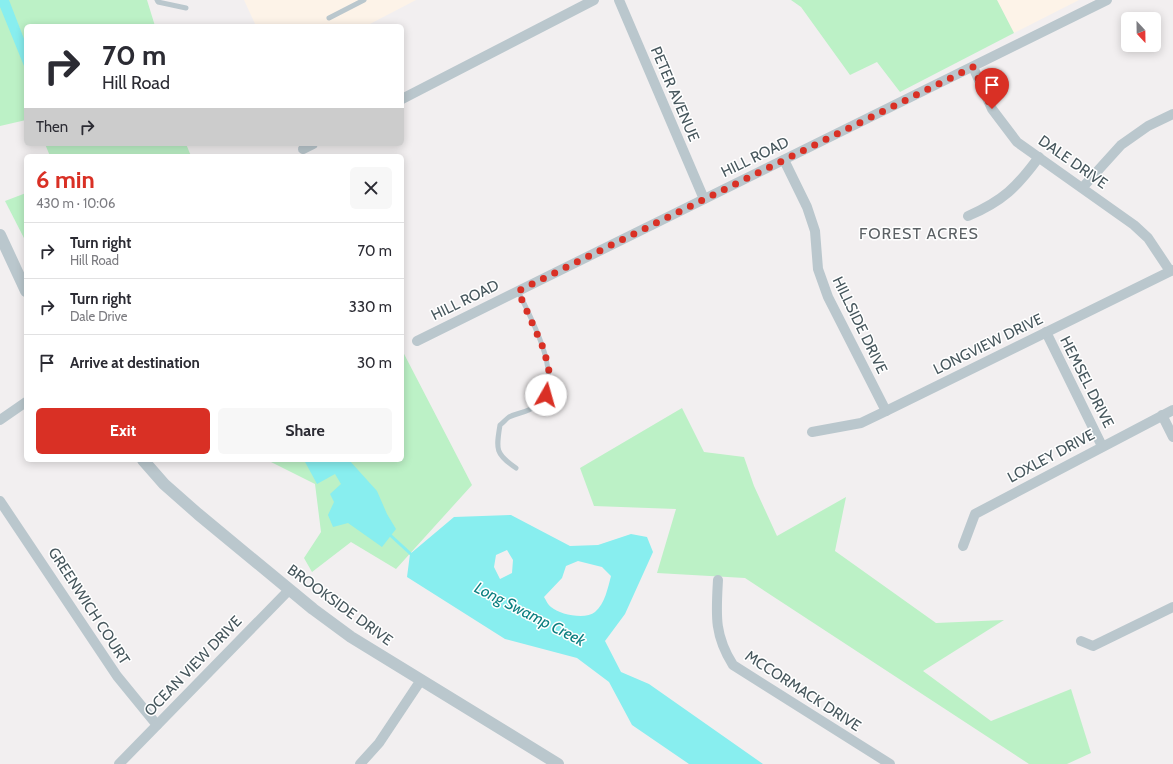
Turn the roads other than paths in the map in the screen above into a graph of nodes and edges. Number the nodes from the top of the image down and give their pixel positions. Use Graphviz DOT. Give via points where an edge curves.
graph roads {
  1 [pos="157,0"];
  2 [pos="350,0"];
  3 [pos="364,0"];
  4 [pos="594,0"];
  5 [pos="619,0"];
  6 [pos="1107,0"];
  7 [pos="353,6"];
  8 [pos="186,8"];
  9 [pos="329,18"];
  10 [pos="973,67"];
  11 [pos="404,97"];
  12 [pos="1173,114"];
  13 [pos="309,146"];
  14 [pos="303,149"];
  15 [pos="1039,157"];
  16 [pos="784,160"];
  17 [pos="1083,187"];
  18 [pos="704,199"];
  19 [pos="968,216"];
  20 [pos="0,235"];
  21 [pos="1171,270"];
  22 [pos="24,287"];
  23 [pos="518,291"];
  24 [pos="1046,332"];
  25 [pos="417,341"];
  26 [pos="24,403"];
  27 [pos="1173,410"];
  28 [pos="886,411"];
  29 [pos="1162,415"];
  30 [pos="0,420"];
  31 [pos="812,432"];
  32 [pos="1173,436"];
  33 [pos="1102,446"];
  34 [pos="145,462"];
  35 [pos="516,468"];
  36 [pos="0,501"];
  37 [pos="963,546"];
  38 [pos="718,580"];
  39 [pos="289,590"];
  40 [pos="1173,607"];
  41 [pos="1081,641"];
  42 [pos="421,680"];
  43 [pos="157,725"];
  44 [pos="119,764"];
  45 [pos="360,764"];
  46 [pos="558,764"];
  47 [pos="890,764"];
  1 -- 8 [label="lane"];
  2 -- 7 [label="lane"];
  3 -- 7 [label="lane"];
  4 -- 11 [label="street"];
  5 -- 18 [label="street, PETER AVENUE"];
  6 -- 10 [label="street, HILL ROAD"];
  7 -- 9 [label="lane"];
  10 -- 15 [label="street, DALE DRIVE" via="992,109 1004,127 1017,142"];
  10 -- 16 [label="street, HILL ROAD"];
  12 -- 17 [label="street" via="1148,126 1121,145"];
  13 -- 14 [label="street"];
  15 -- 17 [label="street, DALE DRIVE"];
  15 -- 19 [label="street" via="1021,181 1005,196"];
  16 -- 18 [label="street, HILL ROAD"];
  16 -- 28 [label="street, HILLSIDE DRIVE" via="808,207 815,231 818,269 828,297"];
  17 -- 21 [label="street, DALE DRIVE" via="1134,224 1148,238"];
  18 -- 23 [label="street, HILL ROAD"];
  20 -- 22 [label="street"];
  21 -- 24 [label="street, LONGVIEW DRIVE"];
  23 -- 25 [label="street, HILL ROAD"];
  23 -- 35 [label="lane" via="542,345 549,368 546,395 525,413 510,417 500,425 497,444 502,458"];
  24 -- 28 [label="street, LONGVIEW DRIVE"];
  24 -- 33 [label="street, HEMSEL DRIVE"];
  26 -- 30 [label="street"];
  27 -- 29 [label="street, LOXLEY DRIVE"];
  28 -- 31 [label="street, LONGVIEW DRIVE" via="861,422"];
  29 -- 32 [label="street"];
  29 -- 33 [label="street, LOXLEY DRIVE"];
  33 -- 37 [label="street, LOXLEY DRIVE" via="975,514"];
  34 -- 39 [label="street, BROOKSIDE DRIVE" via="164,484"];
  36 -- 43 [label="street, GREENWICH COURT" via="117,676"];
  38 -- 47 [label="street, MCCORMACK DRIVE" via="716,608 720,640 733,665"];
  39 -- 42 [label="street, BROOKSIDE DRIVE" via="351,637"];
  39 -- 43 [label="street, OCEAN VIEW DRIVE"];
  40 -- 41 [label="street" via="1093,646"];
  42 -- 45 [label="street" via="379,743"];
  42 -- 46 [label="street, BROOKSIDE DRIVE"];
  43 -- 44 [label="street, OCEAN VIEW DRIVE"];
}
